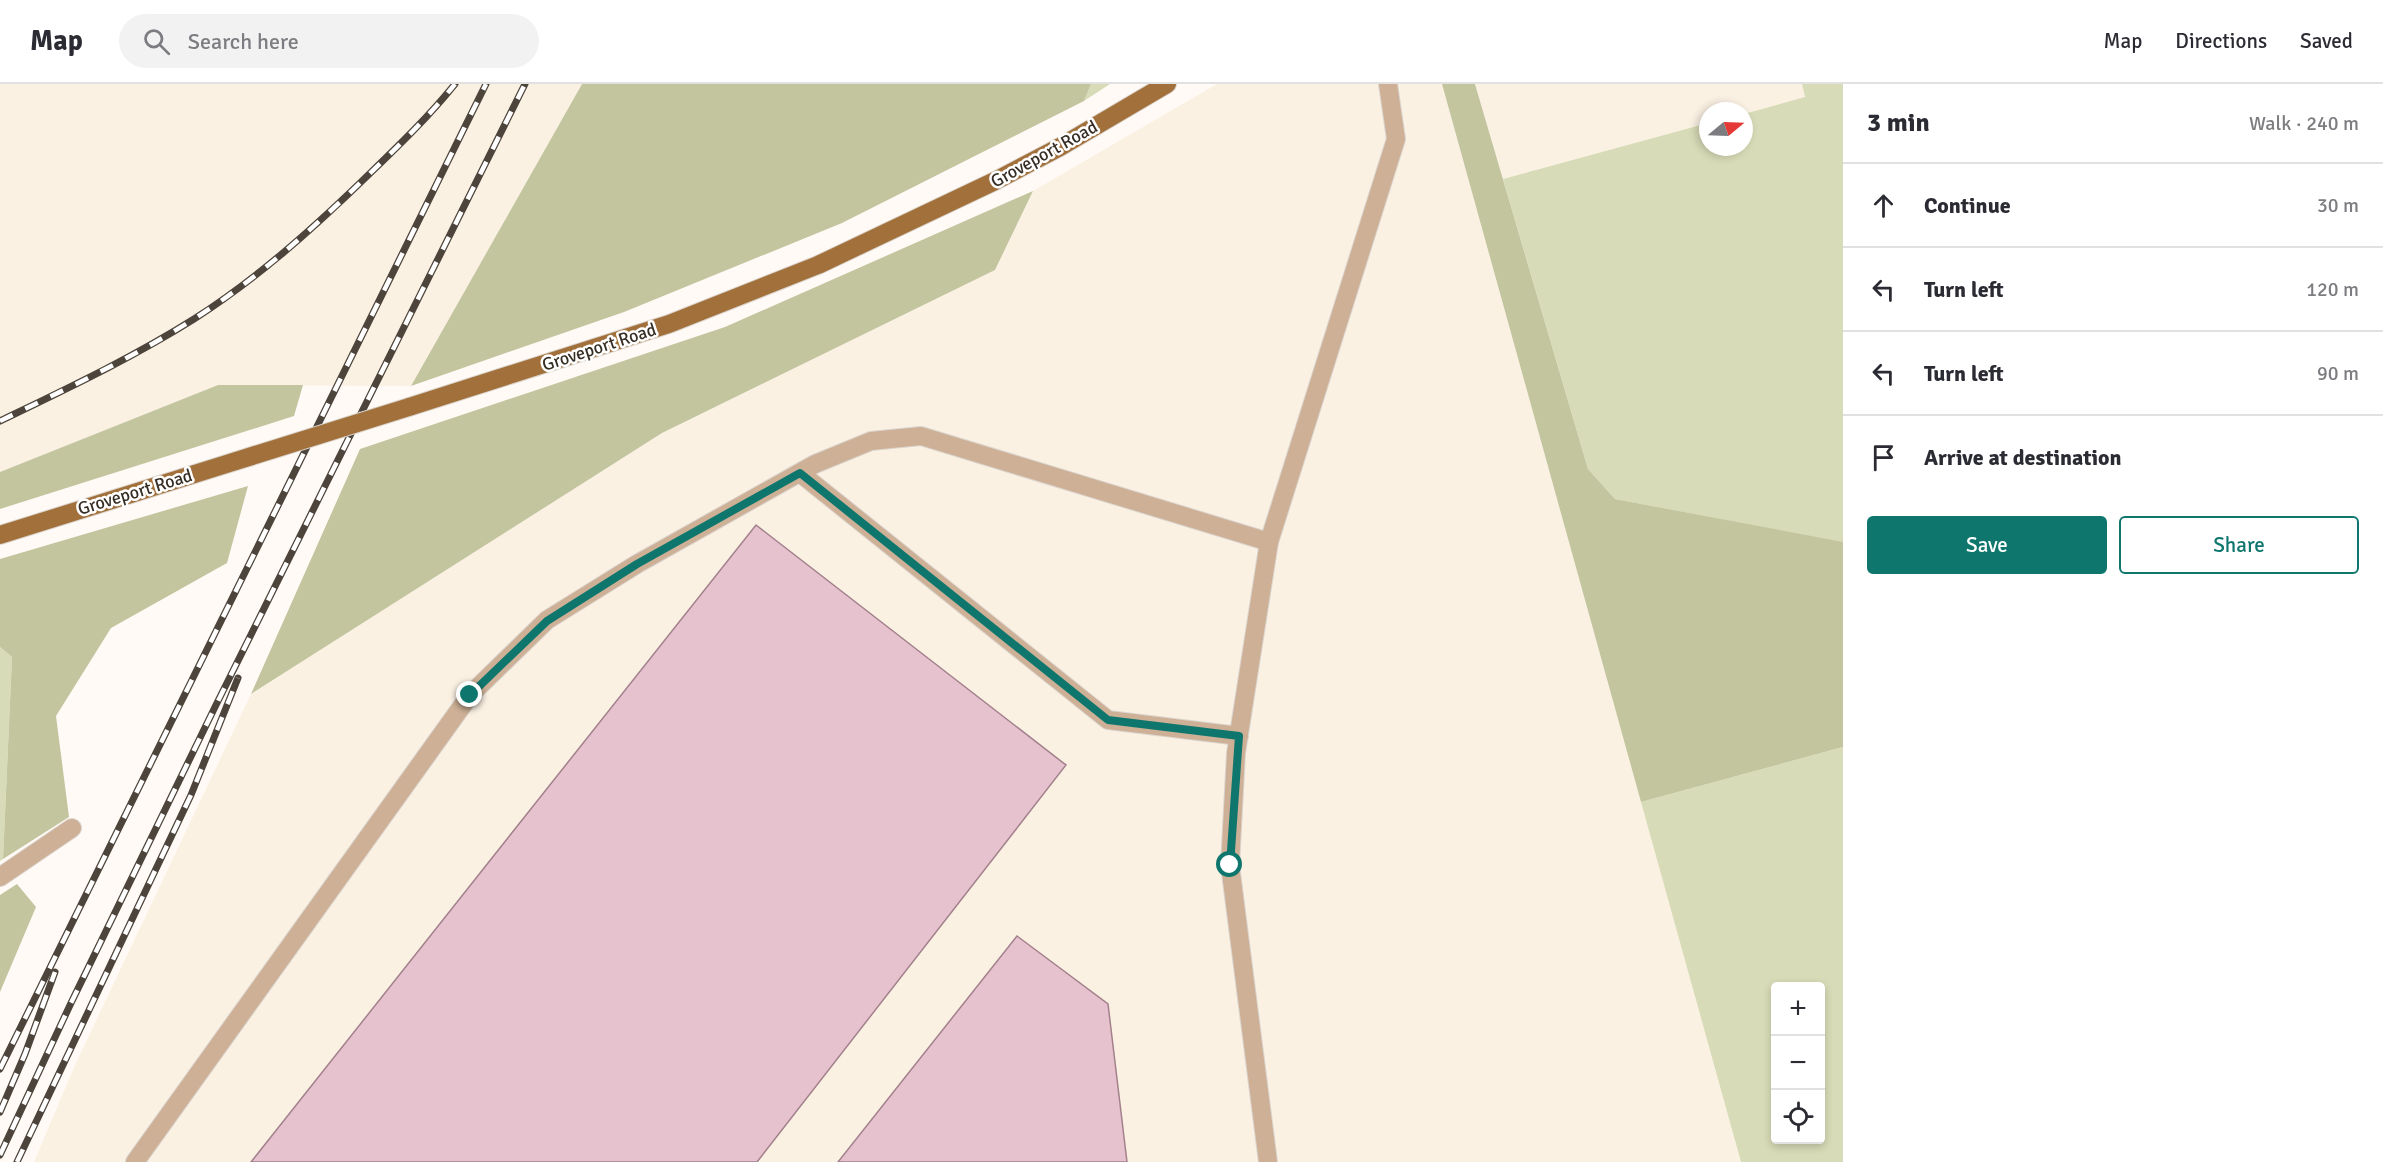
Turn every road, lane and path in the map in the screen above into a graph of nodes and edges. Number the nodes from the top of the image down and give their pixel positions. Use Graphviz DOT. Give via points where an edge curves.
graph roads {
  1 [pos="1167,84"];
  2 [pos="1388,84"];
  3 [pos="800,473"];
  4 [pos="0,535"];
  5 [pos="1269,542"];
  6 [pos="1239,736"];
  7 [pos="72,828"];
  8 [pos="0,877"];
  9 [pos="135,1162"];
  10 [pos="1268,1162"];
  1 -- 4 [label="main road, Groveport Road, bridge" via="994,181 818,265 669,324"];
  2 -- 5 [label="lane" via="1396,139"];
  3 -- 5 [label="lane" via="871,441 921,436"];
  3 -- 6 [label="lane" via="1108,720"];
  3 -- 9 [label="lane" via="637,564 547,621 470,695"];
  5 -- 6 [label="lane"];
  6 -- 10 [label="lane" via="1230,865"];
  7 -- 8 [label="lane"];
}
